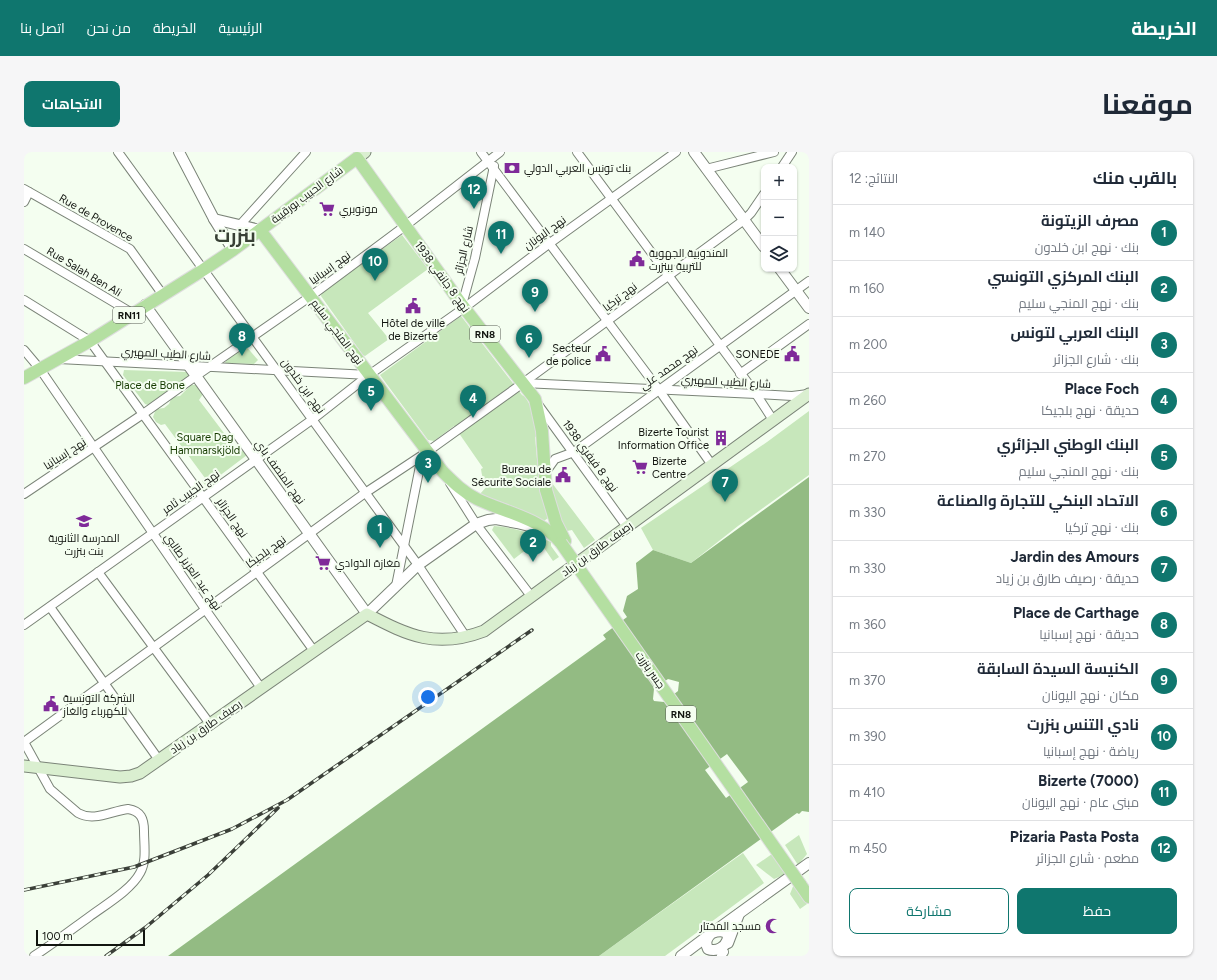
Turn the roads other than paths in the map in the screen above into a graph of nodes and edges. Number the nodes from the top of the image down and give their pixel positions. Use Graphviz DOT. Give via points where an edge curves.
graph roads {
  1 [pos="118,152"];
  2 [pos="179,152"];
  3 [pos="306,152"];
  4 [pos="482,152"];
  5 [pos="577,152"];
  6 [pos="676,152"];
  7 [pos="694,152"];
  8 [pos="774,152"];
  9 [pos="792,152"];
  10 [pos="497,153"];
  11 [pos="358,154"];
  12 [pos="488,161"];
  13 [pos="784,164"];
  14 [pos="493,168"];
  15 [pos="706,169"];
  16 [pos="27,191"];
  17 [pos="612,199"];
  18 [pos="761,199"];
  19 [pos="24,202"];
  20 [pos="214,219"];
  21 [pos="744,220"];
  22 [pos="240,225"];
  23 [pos="405,226"];
  24 [pos="260,230"];
  25 [pos="550,243"];
  26 [pos="761,243"];
  27 [pos="24,249"];
  28 [pos="233,250"];
  29 [pos="203,270"];
  30 [pos="782,272"];
  31 [pos="668,275"];
  32 [pos="809,281"];
  33 [pos="796,291"];
  34 [pos="163,295"];
  35 [pos="310,296"];
  36 [pos="24,300"];
  37 [pos="145,305"];
  38 [pos="463,307"];
  39 [pos="809,308"];
  40 [pos="132,313"];
  41 [pos="606,320"];
  42 [pos="809,324"];
  43 [pos="253,336"];
  44 [pos="90,341"];
  45 [pos="720,347"];
  46 [pos="24,350"];
  47 [pos="57,359"];
  48 [pos="104,362"];
  49 [pos="189,366"];
  50 [pos="208,367"];
  51 [pos="40,369"];
  52 [pos="278,371"];
  53 [pos="740,374"];
  54 [pos="369,375"];
  55 [pos="196,376"];
  56 [pos="24,378"];
  57 [pos="523,383"];
  58 [pos="659,390"];
  59 [pos="756,394"];
  60 [pos="809,394"];
  61 [pos="535,399"];
  62 [pos="143,414"];
  63 [pos="313,419"];
  64 [pos="773,420"];
  65 [pos="94,448"];
  66 [pos="574,452"];
  67 [pos="425,454"];
  68 [pos="256,459"];
  69 [pos="712,465"];
  70 [pos="443,472"];
  71 [pos="545,474"];
  72 [pos="366,493"];
  73 [pos="24,494"];
  74 [pos="204,497"];
  75 [pos="476,524"];
  76 [pos="627,527"];
  77 [pos="152,533"];
  78 [pos="310,534"];
  79 [pos="558,537"];
  80 [pos="404,546"];
  81 [pos="418,565"];
  82 [pos="98,572"];
  83 [pos="257,572"];
  84 [pos="396,586"];
  85 [pos="531,596"];
  86 [pos="50,607"];
  87 [pos="205,609"];
  88 [pos="367,614"];
  89 [pos="24,625"];
  90 [pos="466,636"];
  91 [pos="154,647"];
  92 [pos="314,651"];
  93 [pos="104,683"];
  94 [pos="261,688"];
  95 [pos="210,724"];
  96 [pos="24,742"];
  97 [pos="159,760"];
  98 [pos="24,766"];
  99 [pos="39,767"];
  100 [pos="809,863"];
  101 [pos="804,885"];
  102 [pos="809,897"];
  103 [pos="739,914"];
  104 [pos="710,934"];
  105 [pos="694,947"];
  106 [pos="719,952"];
  107 [pos="34,956"];
  108 [pos="681,956"];
  1 -- 29 [label="street, نهج ابن خلدون"];
  2 -- 20 [label="street"];
  3 -- 22 [label="street"];
  4 -- 12 [label="street"];
  5 -- 17 [label="street"];
  6 -- 17 [label="street, نهج اليونان"];
  7 -- 15 [label="street"];
  8 -- 15 [label="street"];
  9 -- 13 [label="street"];
  10 -- 12 [label="street, نهج إسبانيا"];
  10 -- 14 [label="street, شارع الجزائر"];
  11 -- 23 [label="main road, نهج 8 جانفي 1938 / RN8"];
  11 -- 24 [label="main road, شارع الحبيب بورقيبة / RN11"];
  12 -- 14 [label="street"];
  12 -- 23 [label="street, نهج إسبانيا"];
  14 -- 25 [label="street"];
  14 -- 38 [label="street, شارع الجزائر"];
  15 -- 21 [label="street"];
  16 -- 19 [label="street"];
  16 -- 34 [label="street, Rue de Provence" via="130,249"];
  17 -- 25 [label="street, نهج اليونان"];
  17 -- 31 [label="street"];
  18 -- 21 [label="street, نهج تركيا" via="752,214"];
  20 -- 22 [label="street"];
  20 -- 28 [label="street"];
  21 -- 26 [label="street"];
  21 -- 31 [label="street, نهج تركيا"];
  22 -- 24 [label="street"];
  23 -- 35 [label="street, نهج إسبانيا"];
  23 -- 38 [label="main road, نهج 8 جانفي 1938 / RN8"];
  24 -- 28 [label="main road, شارع الحبيب بورقيبة / RN11"];
  24 -- 35 [label="main road, نهج المنجي سليم / RN8"];
  25 -- 38 [label="street, نهج اليونان"];
  25 -- 41 [label="street"];
  27 -- 40 [label="street, Rue Salah Ben Ali"];
  28 -- 29 [label="main road, شارع الحبيب بورقيبة / RN11"];
  29 -- 34 [label="main road, شارع الحبيب بورقيبة / RN11"];
  29 -- 43 [label="street, نهج ابن خلدون"];
  30 -- 33 [label="street"];
  31 -- 41 [label="street, نهج تركيا"];
  31 -- 45 [label="street"];
  32 -- 33 [label="street, نهج محمد علي"];
  33 -- 39 [label="street"];
  33 -- 45 [label="street, نهج محمد علي"];
  34 -- 37 [label="main road, شارع الحبيب بورقيبة / RN11"];
  35 -- 43 [label="street, نهج إسبانيا"];
  35 -- 54 [label="main road, نهج المنجي سليم / RN8"];
  36 -- 44 [label="street"];
  37 -- 40 [label="main road, شارع الحبيب بورقيبة / RN11"];
  37 -- 49 [label="street, نهج المنصف باي"];
  38 -- 54 [label="street, نهج اليونان"];
  38 -- 57 [label="main road, نهج 8 جانفي 1938 / RN8"];
  40 -- 44 [label="main road, شارع الحبيب بورقيبة / RN11"];
  41 -- 57 [label="street, نهج تركيا"];
  41 -- 58 [label="street"];
  42 -- 53 [label="street"];
  43 -- 50 [label="street, نهج إسبانيا"];
  43 -- 52 [label="street, نهج ابن خلدون"];
  44 -- 47 [label="main road, شارع الحبيب بورقيبة / RN11"];
  44 -- 48 [label="street, نهج الجزائر"];
  45 -- 53 [label="street"];
  45 -- 58 [label="street, نهج محمد علي"];
  46 -- 51 [label="street, نهج عبد العزيز طالبي"];
  47 -- 48 [label="street, شارع الطيب المهيري"];
  47 -- 51 [label="main road, شارع الحبيب بورقيبة / RN11"];
  48 -- 49 [label="street, شارع الطيب المهيري"];
  48 -- 62 [label="street, نهج الجزائر"];
  49 -- 50 [label="street, شارع الطيب المهيري"];
  49 -- 55 [label="street, نهج المنصف باي"];
  50 -- 52 [label="street, شارع الطيب المهيري"];
  50 -- 55 [label="street, نهج إسبانيا"];
  51 -- 56 [label="main road, شارع الحبيب بورقيبة / RN11"];
  51 -- 65 [label="street, نهج عبد العزيز طالبي"];
  52 -- 54 [label="street, شارع الطيب المهيري"];
  52 -- 63 [label="street, نهج ابن خلدون"];
  53 -- 59 [label="street"];
  54 -- 63 [label="street, نهج الحبيب ثامر"];
  54 -- 67 [label="main road, نهج المنجي سليم / RN8"];
  55 -- 62 [label="street, نهج إسبانيا"];
  55 -- 68 [label="street, نهج المنصف باي"];
  57 -- 58 [label="street, شارع الطيب المهيري"];
  57 -- 61 [label="main road, نهج 8 جانفي 1938 / RN8"];
  57 -- 67 [label="street, نهج بلجيكا"];
  58 -- 59 [label="street, شارع الطيب المهيري"];
  58 -- 66 [label="street, نهج محمد علي"];
  58 -- 69 [label="street"];
  59 -- 60 [label="street, شارع الطيب المهيري"];
  59 -- 64 [label="street"];
  60 -- 64 [label="main road, رصيف طارق بن زياد"];
  61 -- 66 [label="street, نهج 8 فيفري 1938"];
  61 -- 71 [label="main road, نهج 8 جانفي 1938 / RN8" via="542,431"];
  62 -- 65 [label="street, نهج إسبانيا"];
  62 -- 74 [label="street, نهج الجزائر"];
  63 -- 68 [label="street, نهج الحبيب ثامر"];
  63 -- 72 [label="street, نهج ابن خلدون"];
  64 -- 69 [label="main road, رصيف طارق بن زياد"];
  65 -- 73 [label="street, نهج إسبانيا"];
  65 -- 77 [label="street, نهج عبد العزيز طالبي"];
  66 -- 71 [label="street, نهج محمد علي" via="556,459"];
  66 -- 76 [label="street, نهج 8 فيفري 1938"];
  67 -- 70 [label="main road, نهج المنجي سليم / RN8"];
  67 -- 72 [label="street, نهج بلجيكا"];
  67 -- 80 [label="street"];
  68 -- 74 [label="street, نهج الحبيب ثامر"];
  68 -- 78 [label="street, نهج المنصف باي"];
  69 -- 76 [label="main road, رصيف طارق بن زياد"];
  70 -- 75 [label="street, نهج المنجي سليم"];
  70 -- 79 [label="main road, نهج المنجي سليم / RN8" via="469,495 515,514"];
  71 -- 79 [label="main road, نهج 8 جانفي 1938 / RN8" via="548,500"];
  72 -- 78 [label="street, نهج بلجيكا"];
  72 -- 80 [label="street, نهج ابن خلدون"];
  74 -- 77 [label="street, نهج الحبيب ثامر"];
  74 -- 83 [label="street, نهج الجزائر"];
  75 -- 79 [label="street" via="496,519 517,523"];
  75 -- 81 [label="street"];
  75 -- 85 [label="street, نهج المنجي سليم"];
  76 -- 85 [label="main road, رصيف طارق بن زياد"];
  77 -- 82 [label="street, نهج الحبيب ثامر"];
  77 -- 87 [label="street, نهج عبد العزيز طالبي"];
  78 -- 83 [label="street, نهج بلجيكا"];
  78 -- 88 [label="street, نهج المنصف باي"];
  79 -- 101 [label="main road, جسر بنزرت / RN8"];
  80 -- 81 [label="street, نهج ابن خلدون"];
  80 -- 84 [label="street"];
  81 -- 84 [label="street, رصيف طارق بن زياد"];
  81 -- 90 [label="street, نهج ابن خلدون"];
  82 -- 86 [label="street, نهج الحبيب ثامر"];
  82 -- 91 [label="street"];
  83 -- 87 [label="street, نهج بلجيكا"];
  83 -- 92 [label="street, نهج الجزائر"];
  84 -- 88 [label="street, رصيف طارق بن زياد"];
  85 -- 90 [label="main road, رصيف طارق بن زياد" via="484,631"];
  86 -- 89 [label="street, نهج الحبيب ثامر"];
  86 -- 93 [label="street"];
  87 -- 91 [label="street, نهج بلجيكا"];
  87 -- 94 [label="street, نهج عبد العزيز طالبي"];
  88 -- 90 [label="main road, رصيف طارق بن زياد" via="404,633 420,637 451,639"];
  88 -- 92 [label="main road, رصيف طارق بن زياد"];
  91 -- 93 [label="street, نهج بلجيكا"];
  91 -- 95 [label="street"];
  92 -- 94 [label="main road, رصيف طارق بن زياد"];
  93 -- 96 [label="street, نهج بلجيكا"];
  93 -- 97 [label="street"];
  94 -- 95 [label="main road, رصيف طارق بن زياد"];
  95 -- 97 [label="main road, رصيف طارق بن زياد"];
  96 -- 99 [label="street"];
  97 -- 99 [label="main road, رصيف طارق بن زياد" via="140,773 120,777"];
  98 -- 99 [label="main road, رصيف طارق بن زياد"];
  99 -- 107 [label="street" via="50,788 83,816 94,817 128,809 138,812 143,821 144,863 140,874 117,896"];
  100 -- 103 [label="street"];
  101 -- 102 [label="main road, RN8"];
  103 -- 104 [label="street"];
  103 -- 106 [label="street"];
  104 -- 105 [label="street"];
  104 -- 106 [label="street" via="706,942"];
  104 -- 106 [label="street" via="719,932 728,939"];
  105 -- 106 [label="street" via="702,946"];
  105 -- 108 [label="street"];
}
